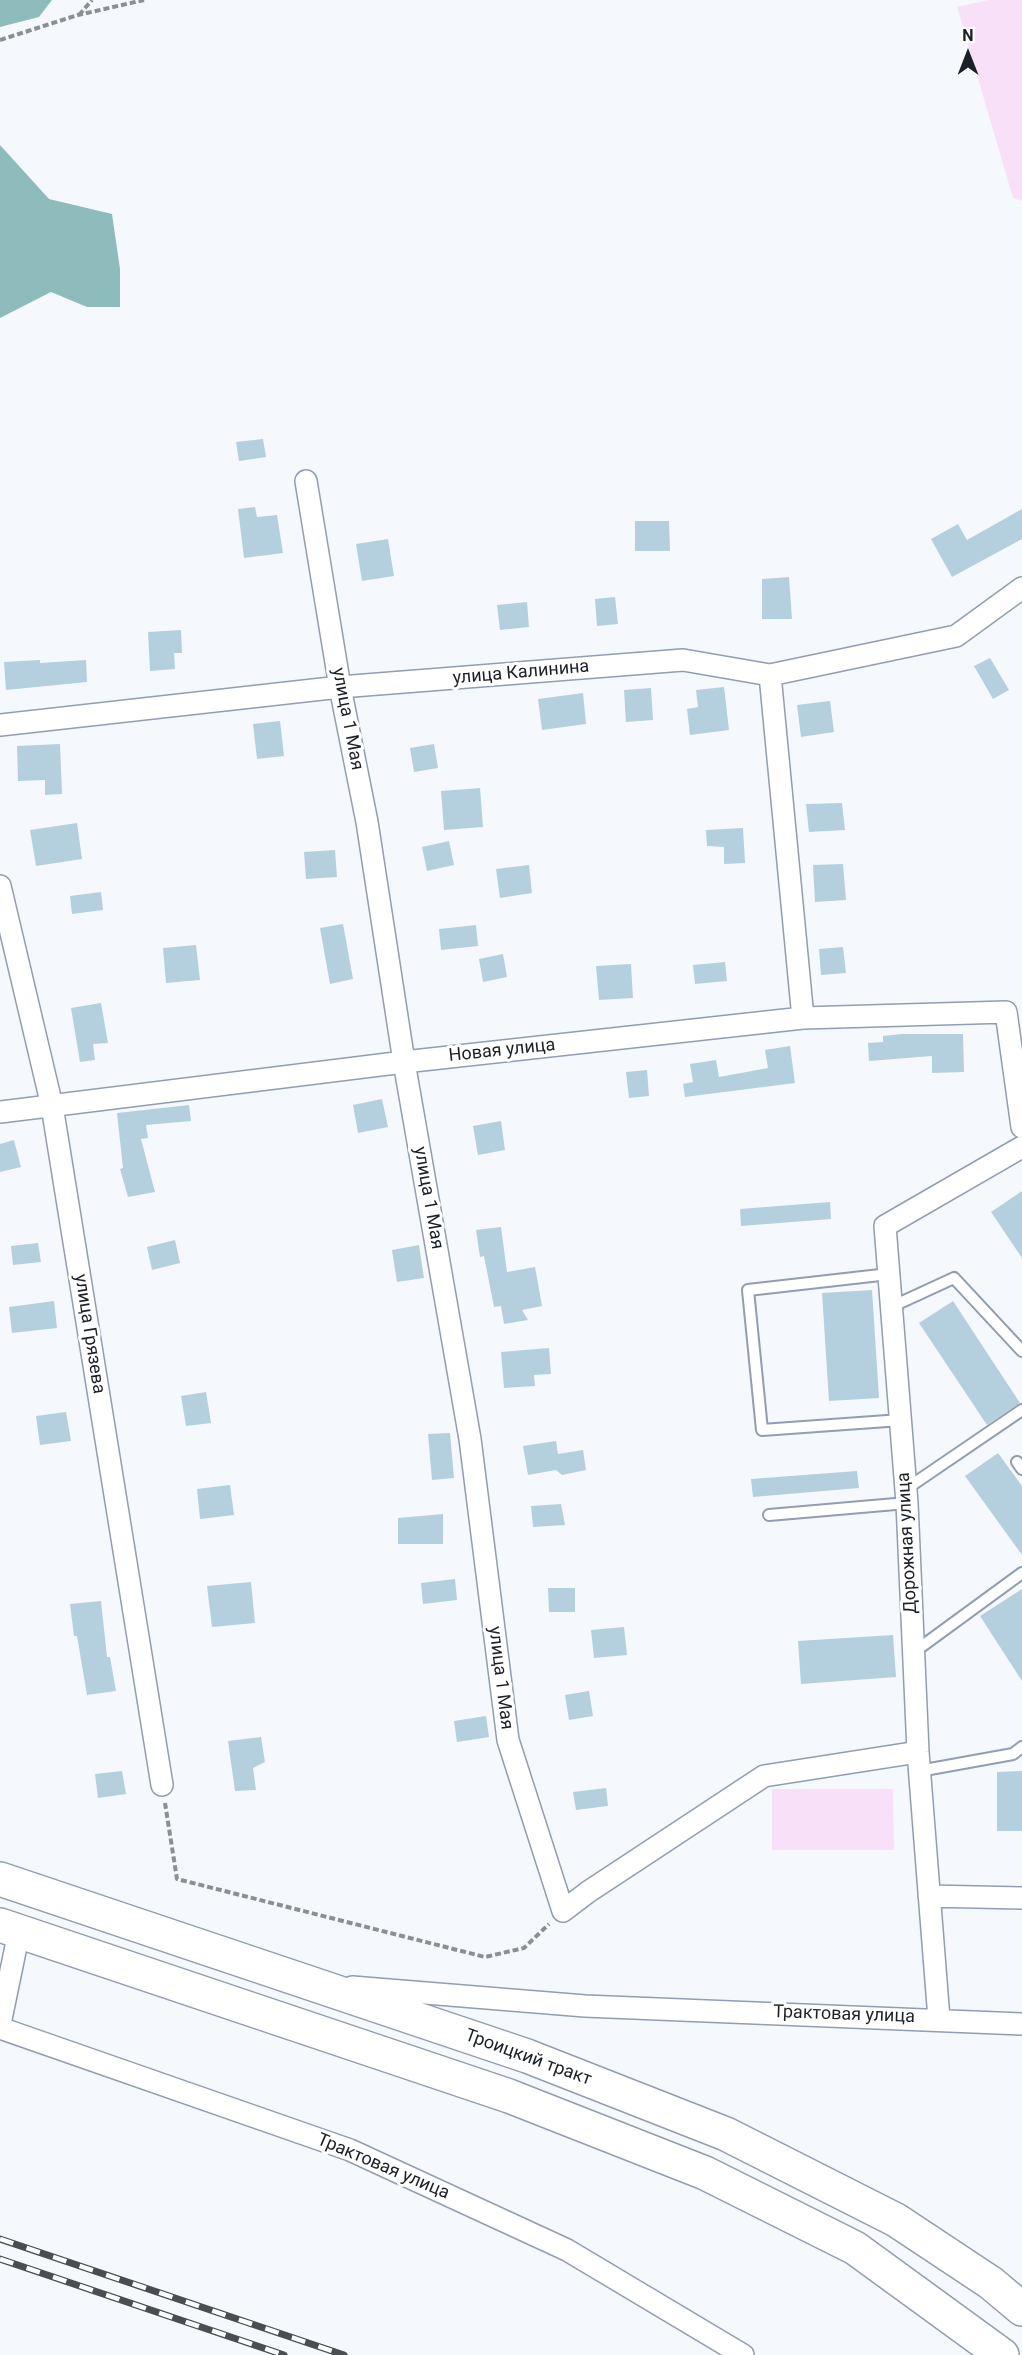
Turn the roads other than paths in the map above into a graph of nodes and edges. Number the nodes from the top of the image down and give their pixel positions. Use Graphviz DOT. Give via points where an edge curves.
graph roads {
  1 [pos="306,481"];
  2 [pos="1022,588"];
  3 [pos="770,675"];
  4 [pos="340,687"];
  5 [pos="0,725"];
  6 [pos="0,886"];
  7 [pos="803,1018"];
  8 [pos="404,1062"];
  9 [pos="52,1106"];
  10 [pos="0,1112"];
  11 [pos="1022,1127"];
  12 [pos="1022,1146"];
  13 [pos="888,1275"];
  14 [pos="891,1307"];
  15 [pos="1022,1351"];
  16 [pos="1022,1410"];
  17 [pos="900,1420"];
  18 [pos="907,1496"];
  19 [pos="769,1515"];
  20 [pos="1022,1573"];
  21 [pos="914,1652"];
  22 [pos="1022,1747"];
  23 [pos="919,1762"];
  24 [pos="162,1785"];
  25 [pos="0,1879"];
  26 [pos="929,1896"];
  27 [pos="1022,1898"];
  28 [pos="10,1928"];
  29 [pos="307,1983"];
  30 [pos="939,2019"];
  31 [pos="1022,2024"];
  32 [pos="0,2026"];
  33 [pos="1022,2309"];
  34 [pos="997,2351"];
  35 [pos="743,2355"];
  1 -- 4 [label="street, улица 1 Мая"];
  2 -- 3 [label="street, улица Калинина" via="956,636"];
  3 -- 4 [label="street, улица Калинина" via="682,660"];
  3 -- 7 [label="street"];
  4 -- 5 [label="street, улица Калинина"];
  4 -- 8 [label="street, улица 1 Мая" via="367,822"];
  6 -- 9 [label="street, улица Грязева"];
  7 -- 8 [label="street, Новая улица"];
  7 -- 11 [label="street, Новая улица" via="1006,1012"];
  8 -- 9 [label="street, Новая улица"];
  8 -- 23 [label="street, улица 1 Мая" via="470,1439 508,1740 562,1911 764,1776"];
  9 -- 10 [label="street, Новая улица"];
  9 -- 24 [label="street, улица Грязева"];
  12 -- 13 [label="street, Дорожная улица" via="885,1226"];
  13 -- 14 [label="street, Дорожная улица"];
  13 -- 17 [label="lane" via="748,1290 762,1430"];
  14 -- 15 [label="lane" via="954,1278"];
  14 -- 17 [label="street, Дорожная улица"];
  16 -- 18 [label="lane"];
  17 -- 18 [label="street, Дорожная улица"];
  18 -- 19 [label="lane"];
  18 -- 21 [label="street, Дорожная улица"];
  20 -- 21 [label="lane"];
  21 -- 23 [label="street, Дорожная улица"];
  22 -- 23 [label="lane" via="1013,1755"];
  23 -- 26 [label="street, Дорожная улица"];
  25 -- 29 [label="main road, Троицкий тракт"];
  26 -- 27 [label="street"];
  26 -- 30 [label="street, Дорожная улица"];
  28 -- 32 [label="street"];
  28 -- 34 [label="main road" via="509,2096 705,2173 855,2248"];
  29 -- 30 [label="street, Трактовая улица" via="585,2006"];
  29 -- 33 [label="main road, Троицкий тракт" via="527,2056 726,2134 896,2220 991,2283"];
  30 -- 31 [label="street, Трактовая улица"];
  32 -- 35 [label="street, Трактовая улица" via="350,2150 567,2250"];
}
